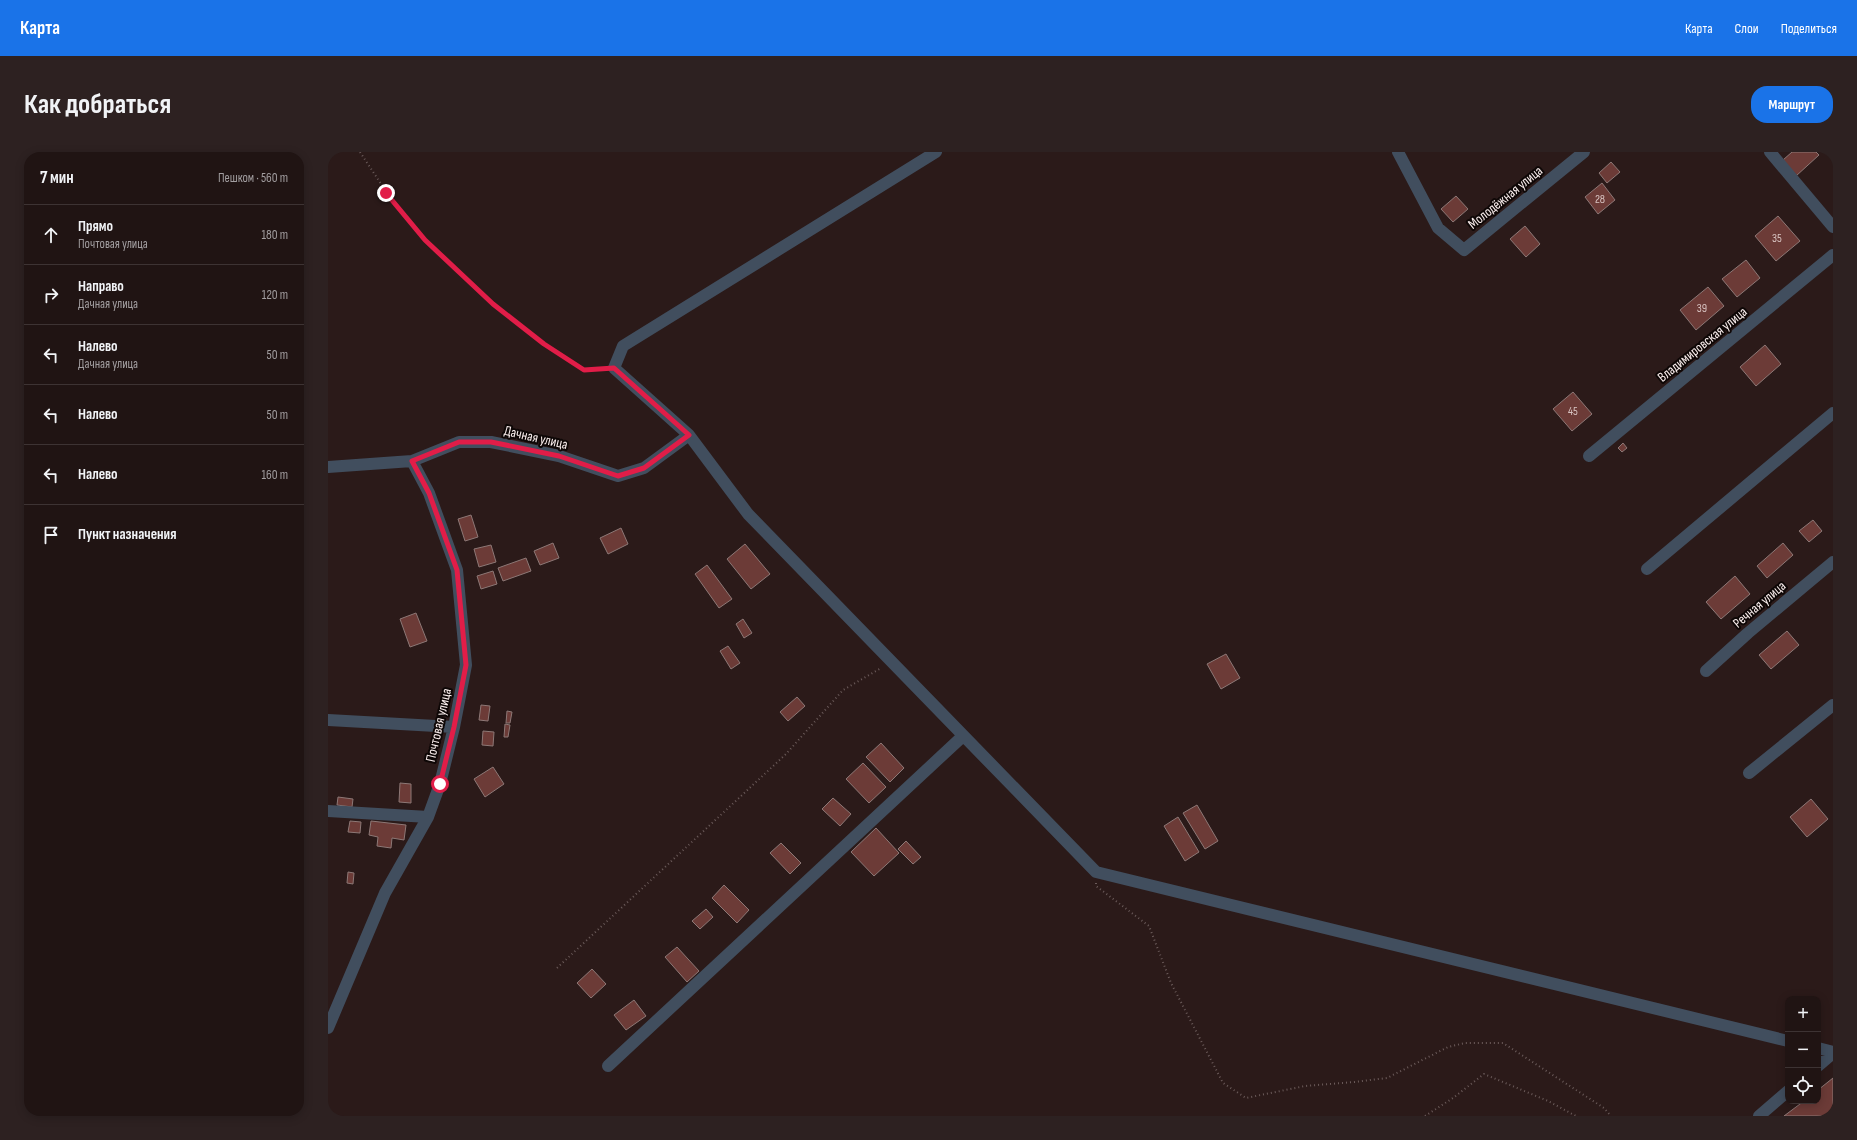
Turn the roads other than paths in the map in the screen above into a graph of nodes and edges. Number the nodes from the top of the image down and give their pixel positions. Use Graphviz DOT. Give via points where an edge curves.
graph roads {
  1 [pos="936,152"];
  2 [pos="1398,152"];
  3 [pos="1584,152"];
  4 [pos="1770,152"];
  5 [pos="1833,227"];
  6 [pos="1833,255"];
  7 [pos="1833,413"];
  8 [pos="689,435"];
  9 [pos="1589,456"];
  10 [pos="412,461"];
  11 [pos="328,467"];
  12 [pos="1833,562"];
  13 [pos="1647,569"];
  14 [pos="1706,671"];
  15 [pos="1833,705"];
  16 [pos="328,720"];
  17 [pos="454,727"];
  18 [pos="963,736"];
  19 [pos="1749,773"];
  20 [pos="328,811"];
  21 [pos="428,817"];
  22 [pos="328,1028"];
  23 [pos="1785,1040"];
  24 [pos="1821,1049"];
  25 [pos="1833,1052"];
  26 [pos="1821,1063"];
  27 [pos="608,1066"];
  28 [pos="1785,1094"];
  29 [pos="1759,1116"];
  1 -- 8 [label="street" via="623,346 614,368"];
  2 -- 3 [label="street, Молодёжная улица" via="1438,228 1464,250"];
  4 -- 5 [label="street"];
  6 -- 9 [label="street, Владимировская улица"];
  7 -- 13 [label="street"];
  8 -- 10 [label="street, Дачная улица" via="644,468 618,476 559,456 491,442 459,442"];
  8 -- 18 [label="street" via="748,514"];
  10 -- 11 [label="street, Дачная улица"];
  10 -- 17 [label="street, Почтовая улица" via="429,493 457,570 466,665"];
  12 -- 14 [label="street, Речная улица"];
  15 -- 19 [label="street"];
  16 -- 17 [label="street"];
  17 -- 21 [label="street, Почтовая улица" via="440,784"];
  18 -- 23 [label="street" via="1096,872"];
  18 -- 27 [label="street"];
  20 -- 21 [label="street"];
  21 -- 22 [label="street, Почтовая улица" via="385,893"];
  24 -- 25 [label="street"];
  25 -- 26 [label="street"];
  28 -- 29 [label="street"];
}
